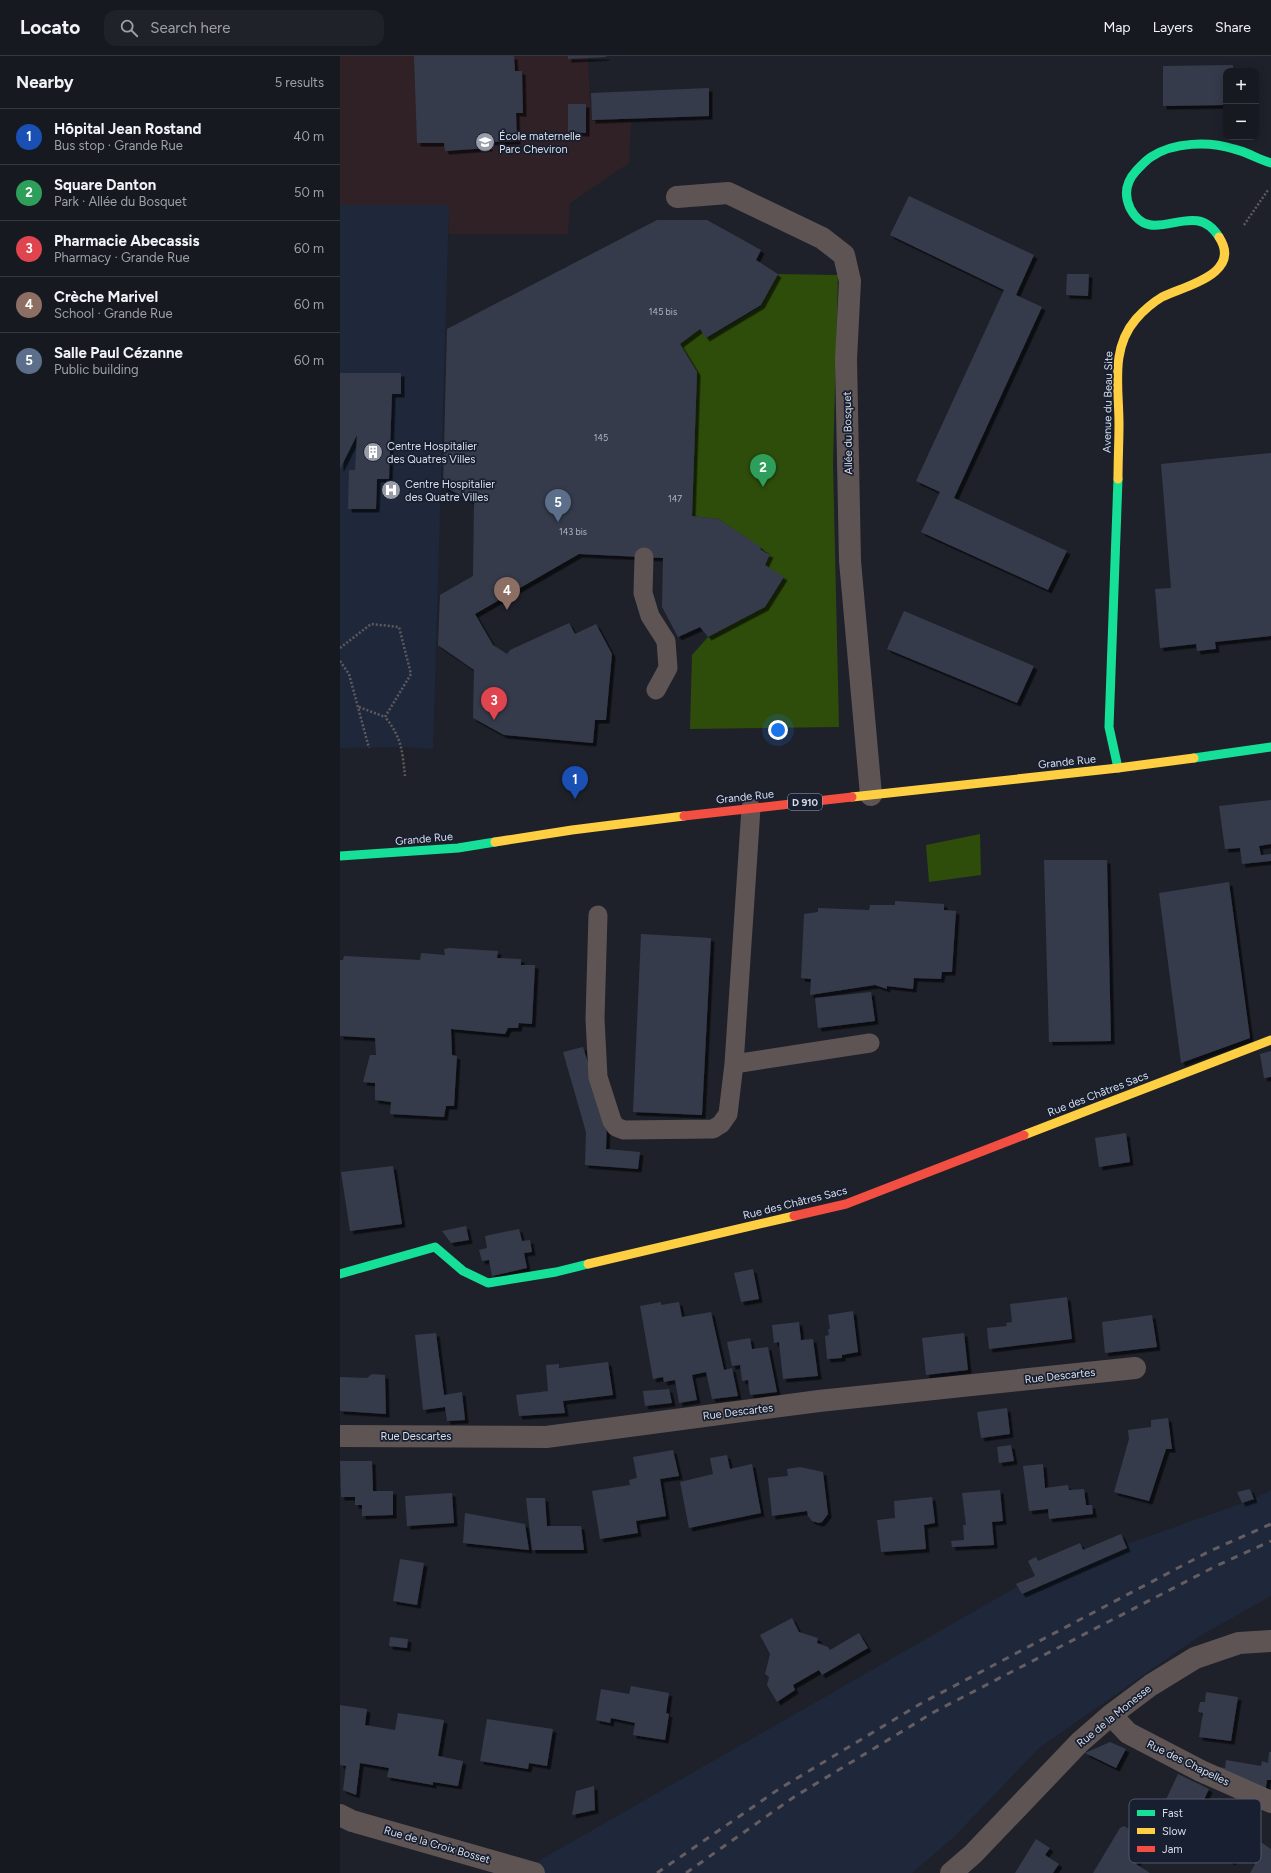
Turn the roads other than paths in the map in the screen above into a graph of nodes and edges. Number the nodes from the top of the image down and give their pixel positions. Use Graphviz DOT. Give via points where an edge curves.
graph roads {
  1 [pos="1271,163"];
  2 [pos="677,197"];
  3 [pos="644,557"];
  4 [pos="656,690"];
  5 [pos="1271,747"];
  6 [pos="1118,768"];
  7 [pos="871,795"];
  8 [pos="751,808"];
  9 [pos="340,856"];
  10 [pos="598,915"];
  11 [pos="1271,1040"];
  12 [pos="870,1043"];
  13 [pos="734,1064"];
  14 [pos="340,1274"];
  15 [pos="1135,1368"];
  16 [pos="340,1436"];
  17 [pos="1271,1640"];
  18 [pos="1111,1715"];
  19 [pos="1271,1802"];
  20 [pos="340,1815"];
  21 [pos="534,1873"];
  22 [pos="951,1873"];
  1 -- 6 [label="street, Avenue du Beau Site" via="1229,147 1198,144 1176,147 1152,155 1128,181 1127,199 1132,212 1144,224 1156,227 1189,219 1205,223 1219,233 1224,251 1221,265 1209,276 1160,299 1137,317 1123,340 1118,356 1120,423 1109,727"];
  2 -- 7 [label="street, Allée du Bosquet" via="728,193 822,238 844,255 850,281 846,359 850,561"];
  3 -- 4 [label="lane" via="642,593 650,616 666,641 668,668"];
  5 -- 6 [label="street, Grande Rue / D 910"];
  6 -- 7 [label="street, Grande Rue / D 910"];
  7 -- 8 [label="street, Grande Rue / D 910"];
  8 -- 9 [label="street, Grande Rue / D 910" via="572,830 458,848"];
  8 -- 13 [label="lane"];
  10 -- 13 [label="lane" via="595,1019 598,1077 616,1127 624,1130 713,1129 721,1124 728,1114"];
  11 -- 14 [label="street, Rue des Châtres Sacs" via="846,1204 556,1272 488,1283 463,1271 434,1247"];
  12 -- 13 [label="lane"];
  15 -- 16 [label="street, Rue Descartes" via="820,1401 546,1437"];
  17 -- 18 [label="street, Rue de la Monesse" via="1239,1643 1195,1658 1151,1685"];
  18 -- 19 [label="street, Rue des Chapelles" via="1128,1733 1201,1771"];
  18 -- 22 [label="street, Rue de la Monesse" via="1080,1742 973,1854"];
  20 -- 21 [label="street, Rue de la Croix Bosset" via="352,1821"];
}
